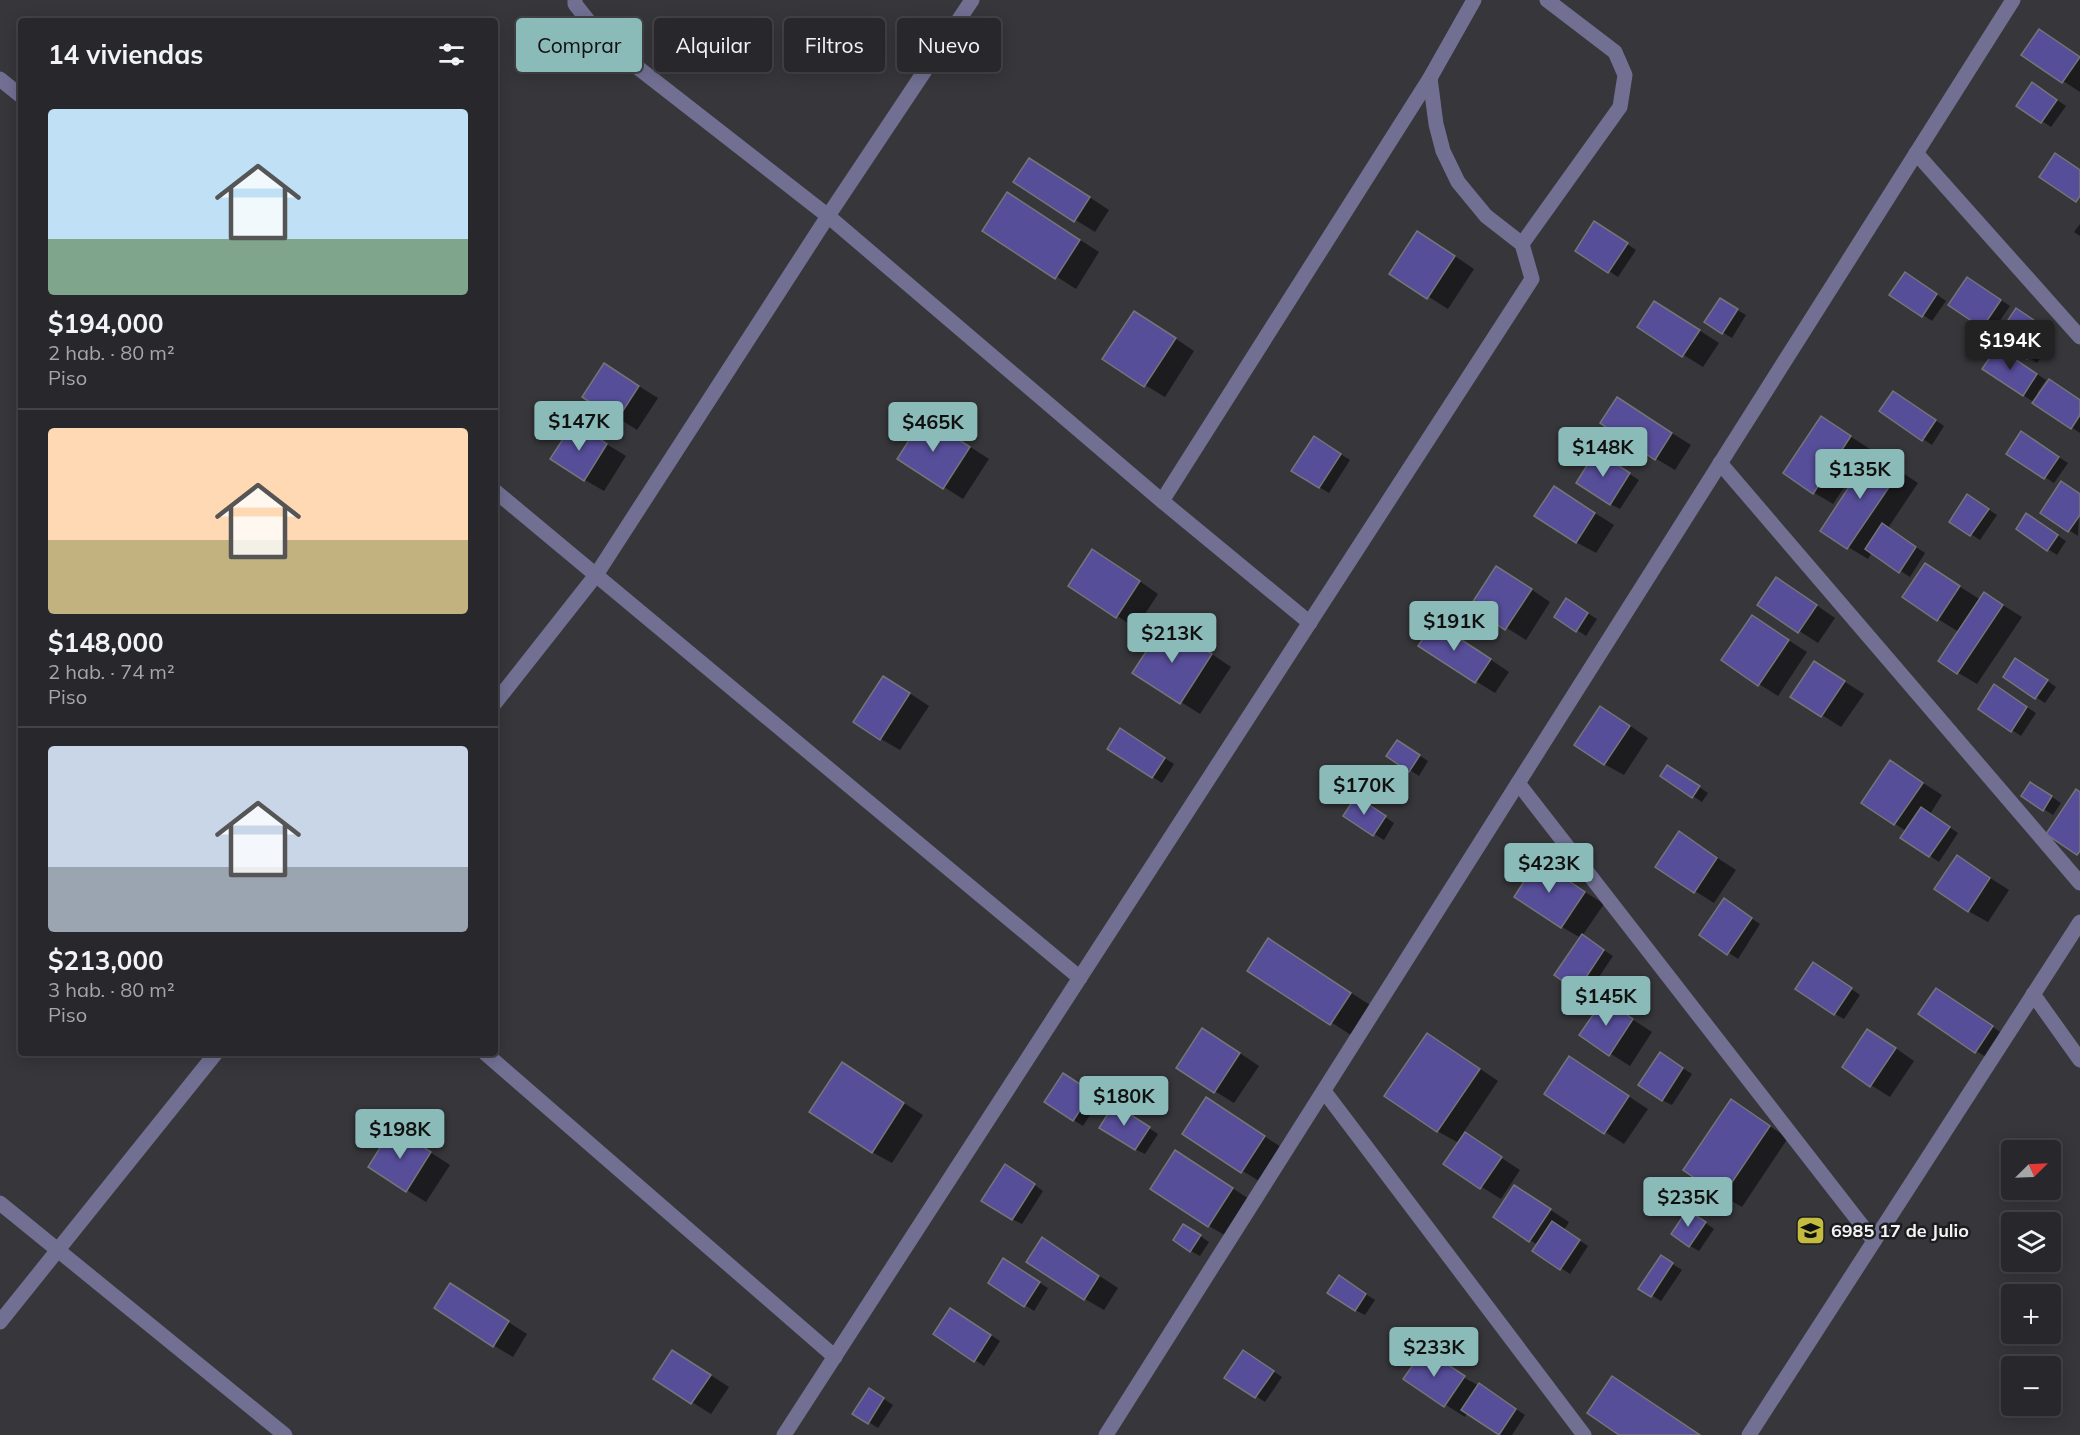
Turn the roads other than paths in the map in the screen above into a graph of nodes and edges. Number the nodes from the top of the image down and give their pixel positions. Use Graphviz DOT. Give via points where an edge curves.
graph roads {
  1 [pos="575,0"];
  2 [pos="972,0"];
  3 [pos="1474,0"];
  4 [pos="1547,0"];
  5 [pos="2013,0"];
  6 [pos="1430,78"];
  7 [pos="0,79"];
  8 [pos="18,94"];
  9 [pos="1916,153"];
  10 [pos="828,216"];
  11 [pos="1522,244"];
  12 [pos="2080,337"];
  13 [pos="1720,463"];
  14 [pos="498,493"];
  15 [pos="1162,501"];
  16 [pos="596,575"];
  17 [pos="1310,622"];
  18 [pos="498,699"];
  19 [pos="1518,783"];
  20 [pos="2080,884"];
  21 [pos="2080,922"];
  22 [pos="1080,978"];
  23 [pos="2033,994"];
  24 [pos="214,1056"];
  25 [pos="487,1056"];
  26 [pos="2080,1060"];
  27 [pos="1324,1091"];
  28 [pos="0,1203"];
  29 [pos="1874,1241"];
  30 [pos="58,1250"];
  31 [pos="0,1322"];
  32 [pos="835,1357"];
  33 [pos="1112,1432"];
  34 [pos="285,1435"];
  35 [pos="784,1435"];
  36 [pos="1584,1435"];
  37 [pos="1749,1435"];
  1 -- 10 [label="street" via="605,42"];
  2 -- 10 [label="street"];
  3 -- 6 [label="street"];
  4 -- 11 [label="street" via="1615,52 1626,75 1620,107"];
  5 -- 9 [label="street"];
  6 -- 11 [label="street" via="1443,152 1458,182 1486,216"];
  6 -- 15 [label="street"];
  7 -- 8 [label="street"];
  9 -- 12 [label="street"];
  9 -- 13 [label="street"];
  10 -- 15 [label="street"];
  10 -- 16 [label="street"];
  11 -- 17 [label="street" via="1532,279"];
  13 -- 19 [label="street"];
  13 -- 20 [label="street"];
  14 -- 16 [label="street"];
  15 -- 17 [label="street"];
  16 -- 18 [label="street"];
  16 -- 22 [label="street"];
  17 -- 22 [label="street"];
  19 -- 27 [label="street"];
  19 -- 29 [label="street"];
  21 -- 23 [label="street"];
  22 -- 32 [label="street"];
  23 -- 26 [label="street"];
  23 -- 29 [label="street"];
  24 -- 30 [label="street"];
  25 -- 32 [label="street"];
  27 -- 33 [label="street"];
  27 -- 36 [label="street"];
  28 -- 30 [label="street"];
  29 -- 37 [label="street"];
  30 -- 31 [label="street"];
  30 -- 34 [label="street"];
  32 -- 35 [label="street"];
}
